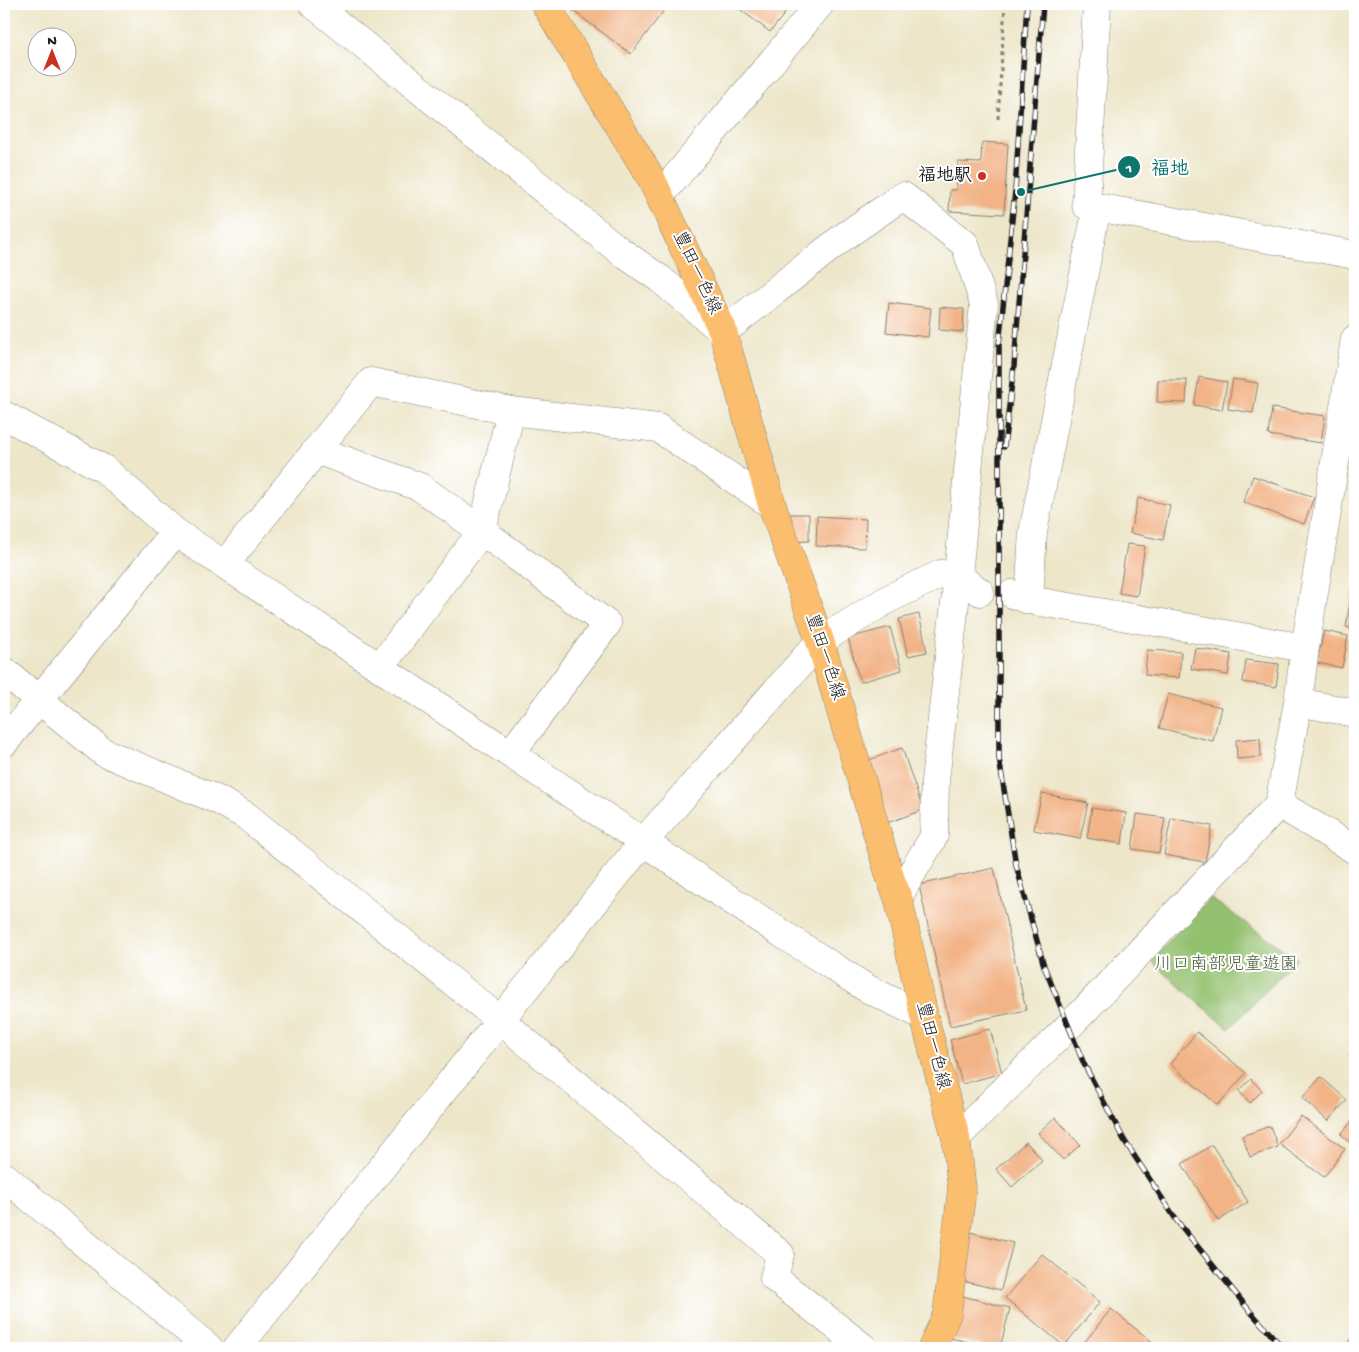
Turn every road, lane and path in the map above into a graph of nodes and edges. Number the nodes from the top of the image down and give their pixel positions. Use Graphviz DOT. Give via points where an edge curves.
graph roads {
  1 [pos="313,4"];
  2 [pos="545,4"];
  3 [pos="820,4"];
  4 [pos="1005,4"];
  5 [pos="1097,4"];
  6 [pos="998,119"];
  7 [pos="660,196"];
  8 [pos="1097,207"];
  9 [pos="1355,255"];
  10 [pos="723,332"];
  11 [pos="1355,339"];
  12 [pos="511,411"];
  13 [pos="4,415"];
  14 [pos="316,450"];
  15 [pos="772,505"];
  16 [pos="482,531"];
  17 [pos="175,532"];
  18 [pos="225,564"];
  19 [pos="958,576"];
  20 [pos="980,592"];
  21 [pos="820,641"];
  22 [pos="1305,648"];
  23 [pos="380,667"];
  24 [pos="4,670"];
  25 [pos="40,699"];
  26 [pos="1298,702"];
  27 [pos="1355,713"];
  28 [pos="4,743"];
  29 [pos="511,753"];
  30 [pos="1279,804"];
  31 [pos="644,841"];
  32 [pos="1355,850"];
  33 [pos="898,897"];
  34 [pos="924,1016"];
  35 [pos="500,1020"];
  36 [pos="956,1138"];
  37 [pos="4,1176"];
  38 [pos="209,1348"];
  39 [pos="237,1348"];
  40 [pos="864,1348"];
  41 [pos="932,1348"];
  1 -- 10 [label="street"];
  2 -- 7 [label="main road, 豊田一色線"];
  3 -- 7 [label="street"];
  4 -- 6 [label="path"];
  5 -- 8 [label="street" via="1086,205"];
  7 -- 10 [label="main road, 豊田一色線"];
  8 -- 9 [label="street"];
  8 -- 22 [label="street" via="1020,597"];
  10 -- 15 [label="main road, 豊田一色線"];
  10 -- 19 [label="street" via="842,238 903,196 965,244 984,304"];
  11 -- 22 [label="street"];
  12 -- 14 [label="street" via="372,382"];
  12 -- 15 [label="street" via="658,428"];
  12 -- 16 [label="street"];
  13 -- 17 [label="street" via="104,469"];
  14 -- 16 [label="street" via="420,486"];
  14 -- 18 [label="street"];
  15 -- 21 [label="main road, 豊田一色線"];
  16 -- 23 [label="street"];
  16 -- 29 [label="street" via="607,624"];
  17 -- 18 [label="street"];
  17 -- 25 [label="street"];
  18 -- 23 [label="street"];
  19 -- 20 [label="street"];
  19 -- 21 [label="street" via="942,574 890,598"];
  19 -- 33 [label="street" via="935,781 934,836"];
  21 -- 31 [label="street"];
  21 -- 33 [label="main road, 豊田一色線"];
  22 -- 26 [label="street"];
  23 -- 29 [label="street"];
  24 -- 25 [label="street"];
  25 -- 28 [label="street"];
  25 -- 35 [label="street" via="103,752 218,800 245,815"];
  26 -- 27 [label="street"];
  26 -- 30 [label="street"];
  29 -- 31 [label="street"];
  30 -- 32 [label="street"];
  30 -- 36 [label="street" via="1080,1015"];
  31 -- 34 [label="street" via="868,989"];
  31 -- 35 [label="street"];
  33 -- 34 [label="main road, 豊田一色線"];
  34 -- 36 [label="main road, 豊田一色線"];
  35 -- 39 [label="street"];
  35 -- 40 [label="street" via="780,1254 774,1278"];
  36 -- 41 [label="main road, 豊田一色線" via="962,1189 947,1314"];
  37 -- 38 [label="street"];
}
